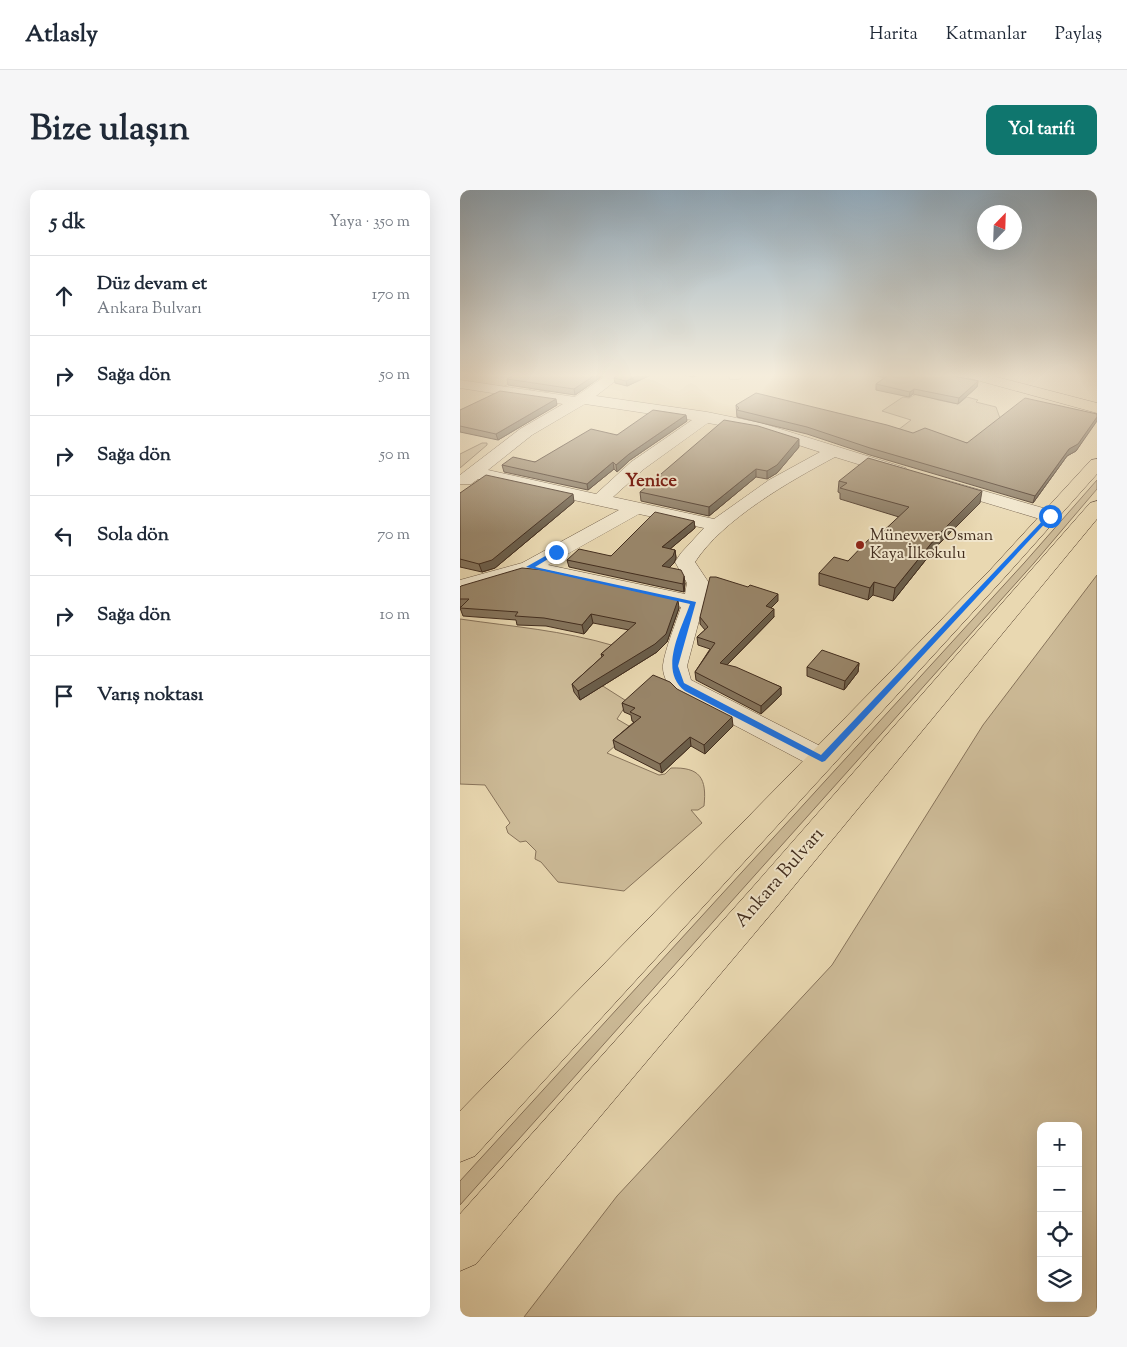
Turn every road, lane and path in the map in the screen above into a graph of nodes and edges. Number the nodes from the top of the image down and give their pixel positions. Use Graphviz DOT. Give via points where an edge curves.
graph roads {
  1 [pos="534,428"];
  2 [pos="691,428"];
  3 [pos="759,428"];
  4 [pos="834,451"];
  5 [pos="1097,464"];
  6 [pos="476,473"];
  7 [pos="460,484"];
  8 [pos="600,500"];
  9 [pos="1097,507"];
  10 [pos="636,508"];
  11 [pos="1050,516"];
  12 [pos="719,526"];
  13 [pos="530,567"];
  14 [pos="460,587"];
  15 [pos="694,603"];
  16 [pos="822,759"];
  17 [pos="460,1140"];
  18 [pos="460,1248"];
  1 -- 6 [label="street"];
  2 -- 8 [label="street" via="640,462"];
  3 -- 4 [label="street"];
  4 -- 11 [label="street"];
  4 -- 12 [label="street" via="786,478"];
  5 -- 11 [label="main road"];
  6 -- 7 [label="street"];
  6 -- 8 [label="street"];
  8 -- 10 [label="street"];
  9 -- 18 [label="main road, Ankara Bulvarı"];
  10 -- 12 [label="street"];
  10 -- 13 [label="street"];
  11 -- 16 [label="main road"];
  12 -- 15 [label="street" via="685,562 698,583"];
  13 -- 14 [label="street"];
  13 -- 15 [label="street"];
  15 -- 16 [label="street" via="675,666 680,684"];
  16 -- 17 [label="main road"];
}
